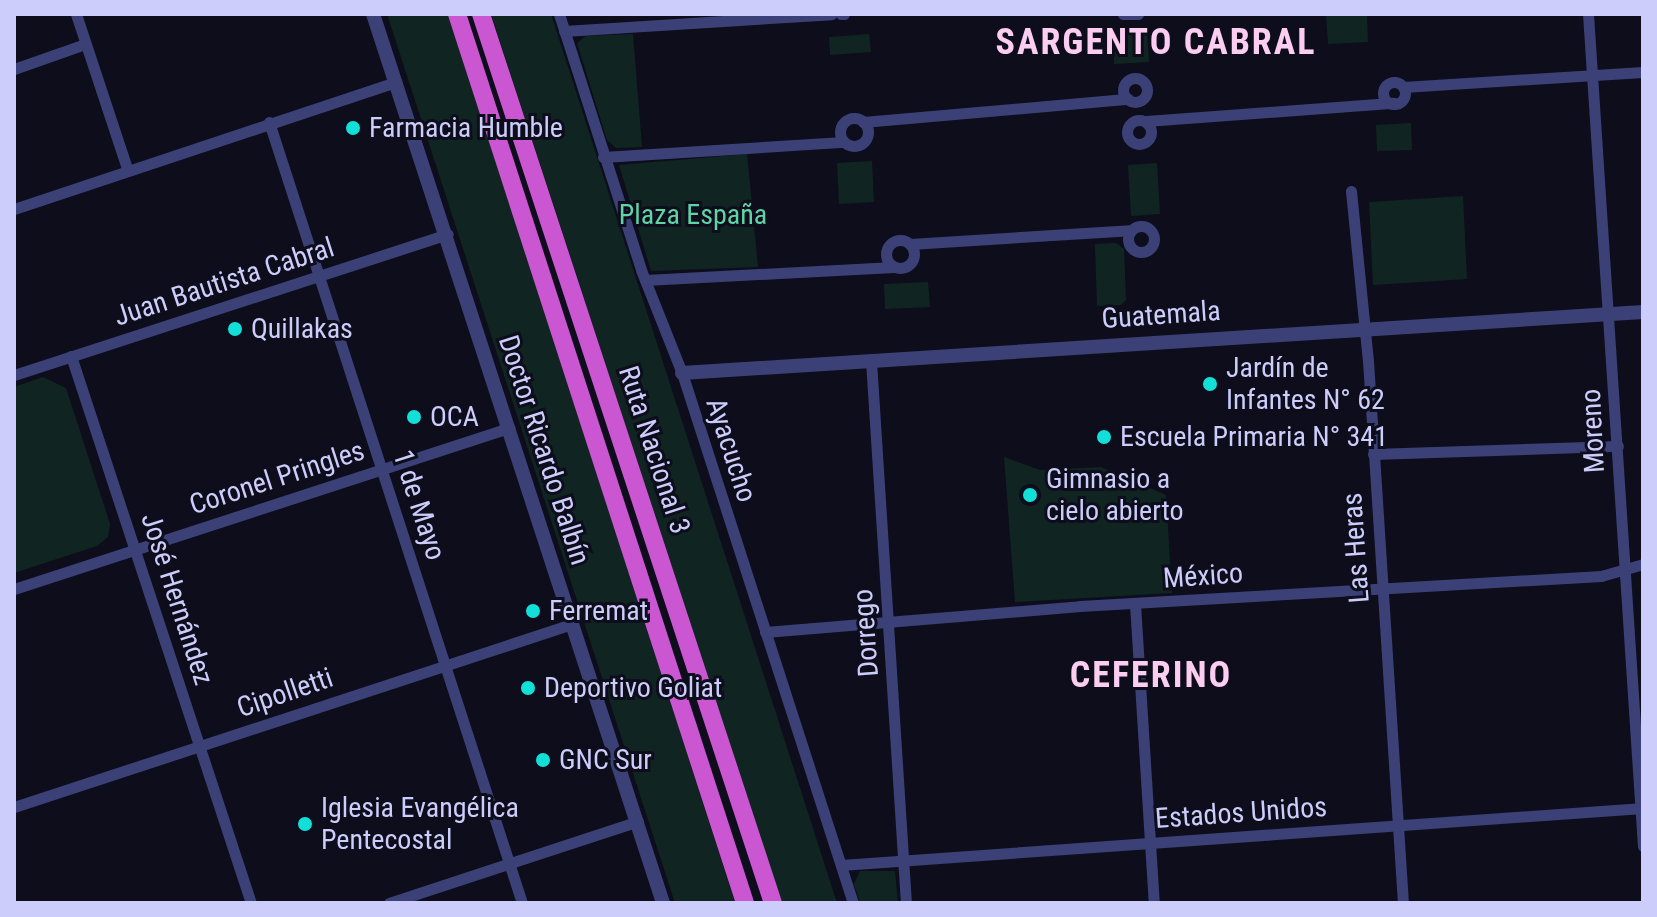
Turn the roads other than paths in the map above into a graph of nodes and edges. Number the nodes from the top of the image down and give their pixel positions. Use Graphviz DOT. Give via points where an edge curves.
graph roads {
  1 [pos="76,14"];
  2 [pos="373,14"];
  3 [pos="457,14"];
  4 [pos="481,14"];
  5 [pos="559,14"];
  6 [pos="831,14"];
  7 [pos="1123,14"];
  8 [pos="1138,14"];
  9 [pos="1588,14"];
  10 [pos="564,31"];
  11 [pos="85,44"];
  12 [pos="14,69"];
  13 [pos="1643,72"];
  14 [pos="1592,75"];
  15 [pos="396,82"];
  16 [pos="1403,87"];
  17 [pos="1128,99"];
  18 [pos="1393,103"];
  19 [pos="1146,121"];
  20 [pos="269,122"];
  21 [pos="863,122"];
  22 [pos="844,142"];
  23 [pos="603,157"];
  24 [pos="128,171"];
  25 [pos="1351,191"];
  26 [pos="14,209"];
  27 [pos="1130,230"];
  28 [pos="448,234"];
  29 [pos="910,244"];
  30 [pos="894,267"];
  31 [pos="319,276"];
  32 [pos="645,280"];
  33 [pos="1643,312"];
  34 [pos="1610,313"];
  35 [pos="1365,329"];
  36 [pos="71,356"];
  37 [pos="871,361"];
  38 [pos="682,373"];
  39 [pos="14,375"];
  40 [pos="509,428"];
  41 [pos="1618,446"];
  42 [pos="1373,454"];
  43 [pos="382,469"];
  44 [pos="136,548"];
  45 [pos="1643,564"];
  46 [pos="1624,570"];
  47 [pos="14,589"];
  48 [pos="1383,589"];
  49 [pos="1135,604"];
  50 [pos="889,621"];
  51 [pos="572,624"];
  52 [pos="765,632"];
  53 [pos="445,664"];
  54 [pos="200,747"];
  55 [pos="14,807"];
  56 [pos="1642,808"];
  57 [pos="638,821"];
  58 [pos="1400,826"];
  59 [pos="1150,843"];
  60 [pos="1643,846"];
  61 [pos="903,858"];
  62 [pos="510,863"];
  63 [pos="841,865"];
  64 [pos="251,903"];
  65 [pos="389,903"];
  66 [pos="522,903"];
  67 [pos="663,903"];
  68 [pos="745,903"];
  69 [pos="773,903"];
  70 [pos="853,903"];
  71 [pos="906,903"];
  72 [pos="1154,903"];
  73 [pos="1403,903"];
  1 -- 11 [label="street"];
  2 -- 15 [label="street, Doctor Ricardo Balbín"];
  3 -- 68 [label="highway, Ruta Nacional 3"];
  4 -- 69 [label="highway, Ruta Nacional 3"];
  5 -- 10 [label="street, Ayacucho"];
  6 -- 10 [label="street"];
  7 -- 8 [label="street"];
  9 -- 14 [label="street, Moreno"];
  10 -- 23 [label="street, Ayacucho"];
  11 -- 12 [label="street"];
  11 -- 24 [label="street"];
  13 -- 14 [label="street"];
  14 -- 16 [label="street"];
  14 -- 34 [label="street, Moreno"];
  15 -- 20 [label="street"];
  15 -- 28 [label="street, Doctor Ricardo Balbín"];
  16 -- 18 [label="street" via="1403,99"];
  16 -- 18 [label="street" via="1396,82 1386,85 1384,95"];
  17 -- 21 [label="street"];
  18 -- 19 [label="street"];
  20 -- 24 [label="street"];
  20 -- 31 [label="street, 1 de Mayo"];
  21 -- 22 [label="street" via="864,140 857,145"];
  21 -- 22 [label="street" via="845,121 840,133"];
  22 -- 23 [label="street"];
  23 -- 32 [label="street, Ayacucho"];
  24 -- 26 [label="street"];
  25 -- 35 [label="street, Las Heras"];
  27 -- 29 [label="street"];
  28 -- 31 [label="street, Juan Bautista Cabral"];
  28 -- 40 [label="street, Doctor Ricardo Balbín"];
  29 -- 30 [label="street" via="911,263"];
  29 -- 30 [label="street" via="900,239 888,246 887,260"];
  30 -- 32 [label="street"];
  31 -- 36 [label="street, Juan Bautista Cabral"];
  31 -- 43 [label="street, 1 de Mayo"];
  32 -- 38 [label="street, Ayacucho"];
  33 -- 34 [label="street, Guatemala"];
  34 -- 35 [label="street, Guatemala"];
  34 -- 41 [label="street, Moreno"];
  35 -- 37 [label="street, Guatemala"];
  35 -- 42 [label="street, Las Heras"];
  36 -- 39 [label="street, Juan Bautista Cabral"];
  36 -- 44 [label="street, José Hernández"];
  37 -- 38 [label="street, Guatemala"];
  37 -- 50 [label="street, Dorrego"];
  38 -- 52 [label="street, Ayacucho"];
  40 -- 43 [label="street, Coronel Pringles"];
  40 -- 51 [label="street, Doctor Ricardo Balbín"];
  41 -- 42 [label="street"];
  41 -- 46 [label="street, Moreno"];
  42 -- 48 [label="street, Las Heras"];
  43 -- 44 [label="street, Coronel Pringles"];
  43 -- 53 [label="street, 1 de Mayo"];
  44 -- 47 [label="street, Coronel Pringles"];
  44 -- 54 [label="street, José Hernández"];
  45 -- 46 [label="street, México"];
  46 -- 48 [label="street, México" via="1601,576"];
  46 -- 56 [label="street, Moreno"];
  48 -- 49 [label="street, México"];
  48 -- 58 [label="street, Las Heras"];
  49 -- 50 [label="street, México"];
  49 -- 59 [label="street"];
  50 -- 52 [label="street, México"];
  50 -- 61 [label="street, Dorrego"];
  51 -- 53 [label="street, Cipolletti"];
  51 -- 57 [label="street, Doctor Ricardo Balbín"];
  52 -- 63 [label="street, Ayacucho"];
  53 -- 54 [label="street, Cipolletti"];
  53 -- 62 [label="street, 1 de Mayo"];
  54 -- 55 [label="street, Cipolletti"];
  54 -- 64 [label="street, José Hernández"];
  56 -- 58 [label="street, Estados Unidos"];
  56 -- 60 [label="street, Moreno"];
  57 -- 62 [label="street"];
  57 -- 67 [label="street, Doctor Ricardo Balbín"];
  58 -- 59 [label="street, Estados Unidos"];
  58 -- 73 [label="street, Las Heras"];
  59 -- 61 [label="street, Estados Unidos"];
  59 -- 72 [label="street"];
  61 -- 63 [label="street, Estados Unidos"];
  61 -- 71 [label="street, Dorrego"];
  62 -- 65 [label="street"];
  62 -- 66 [label="street, 1 de Mayo"];
  63 -- 70 [label="street, Ayacucho"];
}
